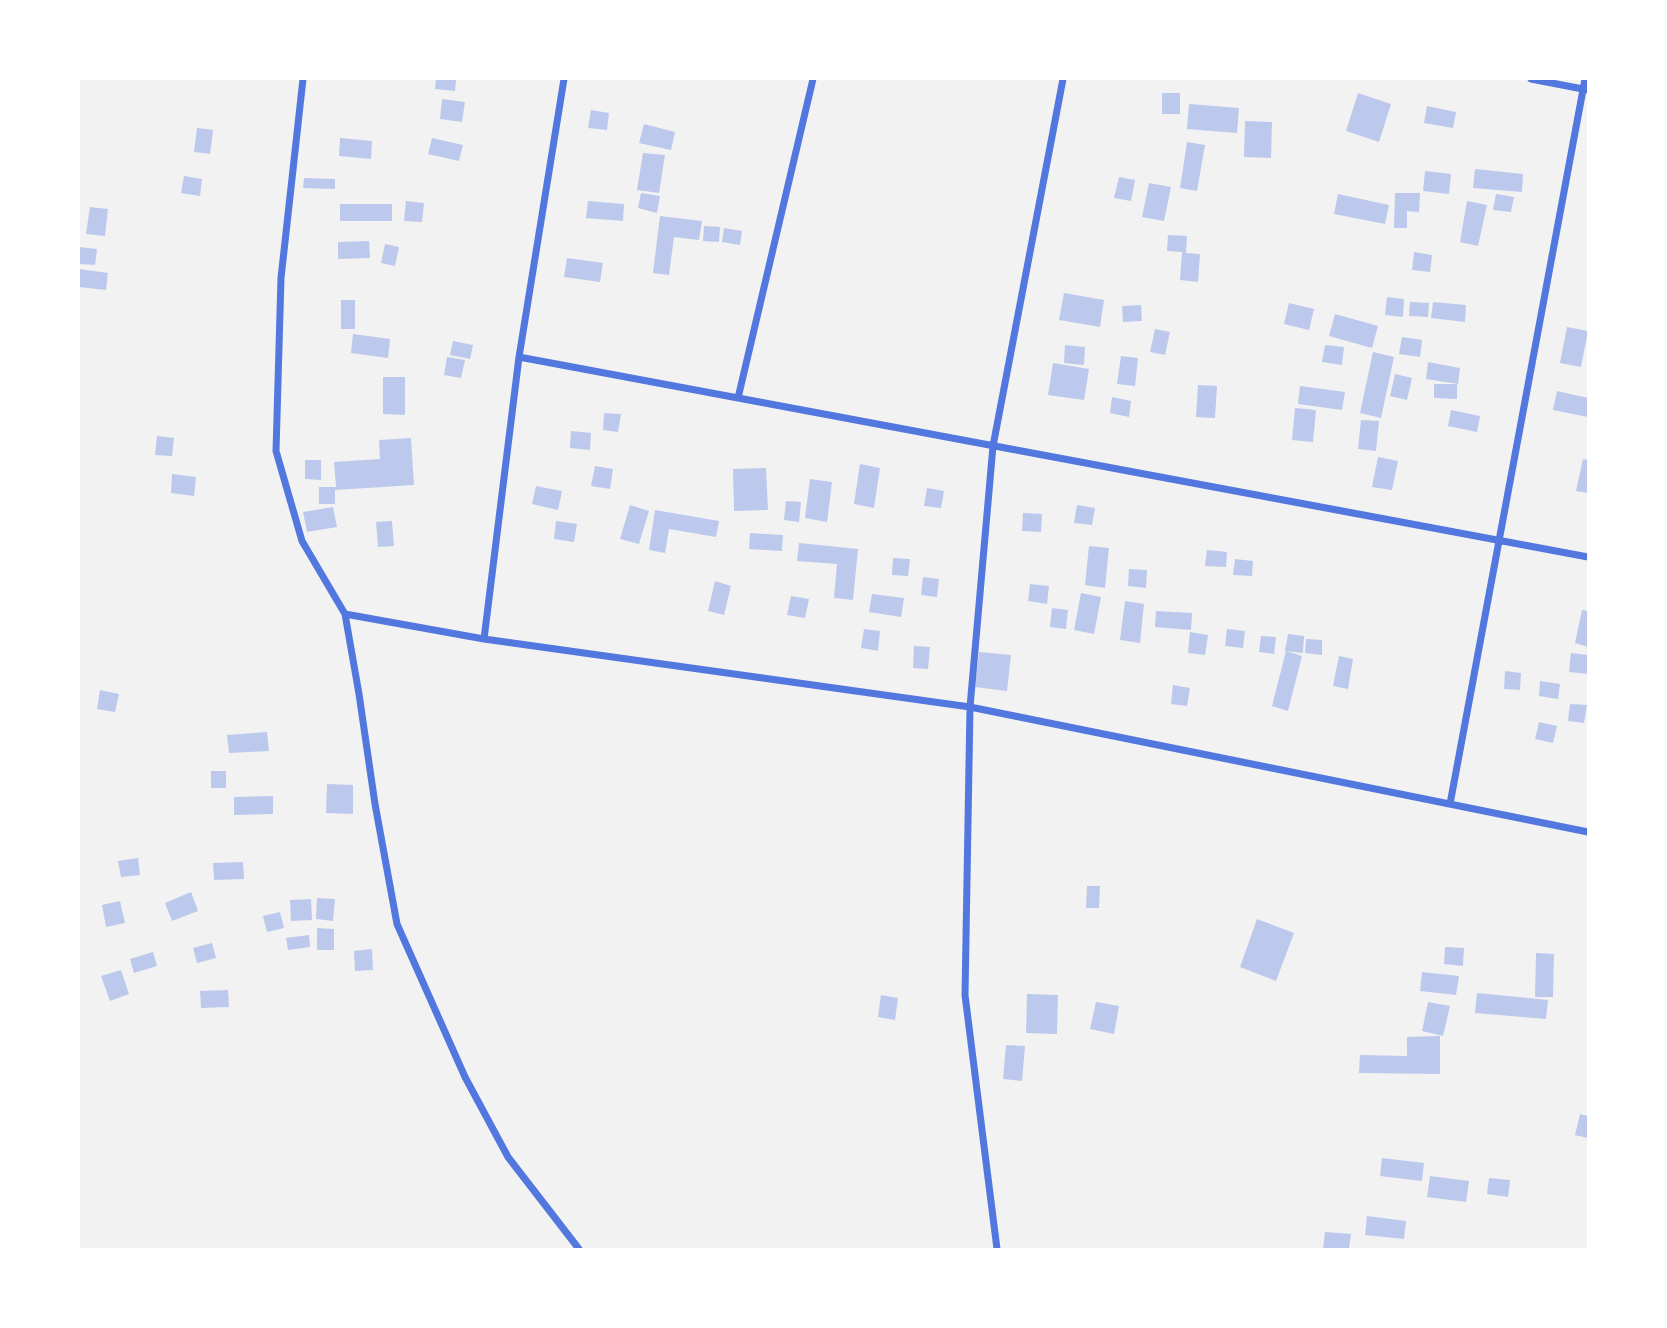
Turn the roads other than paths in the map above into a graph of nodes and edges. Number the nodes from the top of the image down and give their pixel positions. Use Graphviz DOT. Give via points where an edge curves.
graph roads {
  1 [pos="303,79"];
  2 [pos="564,79"];
  3 [pos="813,79"];
  4 [pos="1063,79"];
  5 [pos="1531,79"];
  6 [pos="1585,79"];
  7 [pos="1586,90"];
  8 [pos="519,357"];
  9 [pos="738,398"];
  10 [pos="993,446"];
  11 [pos="1500,540"];
  12 [pos="1588,557"];
  13 [pos="345,614"];
  14 [pos="484,639"];
  15 [pos="970,707"];
  16 [pos="1450,804"];
  17 [pos="1588,832"];
  18 [pos="579,1249"];
  19 [pos="997,1249"];
  1 -- 13 [label="street" via="281,278 276,451 302,541"];
  2 -- 8 [label="street"];
  3 -- 9 [label="street"];
  4 -- 10 [label="street"];
  5 -- 7 [label="street"];
  6 -- 7 [label="street"];
  7 -- 11 [label="street"];
  8 -- 9 [label="street"];
  8 -- 14 [label="street"];
  9 -- 10 [label="street"];
  10 -- 11 [label="street"];
  10 -- 15 [label="street"];
  11 -- 12 [label="street"];
  11 -- 16 [label="street"];
  13 -- 14 [label="street"];
  13 -- 18 [label="street" via="397,924 464,1077 508,1157"];
  14 -- 15 [label="street"];
  15 -- 16 [label="street"];
  15 -- 19 [label="street" via="965,995"];
  16 -- 17 [label="street"];
}
